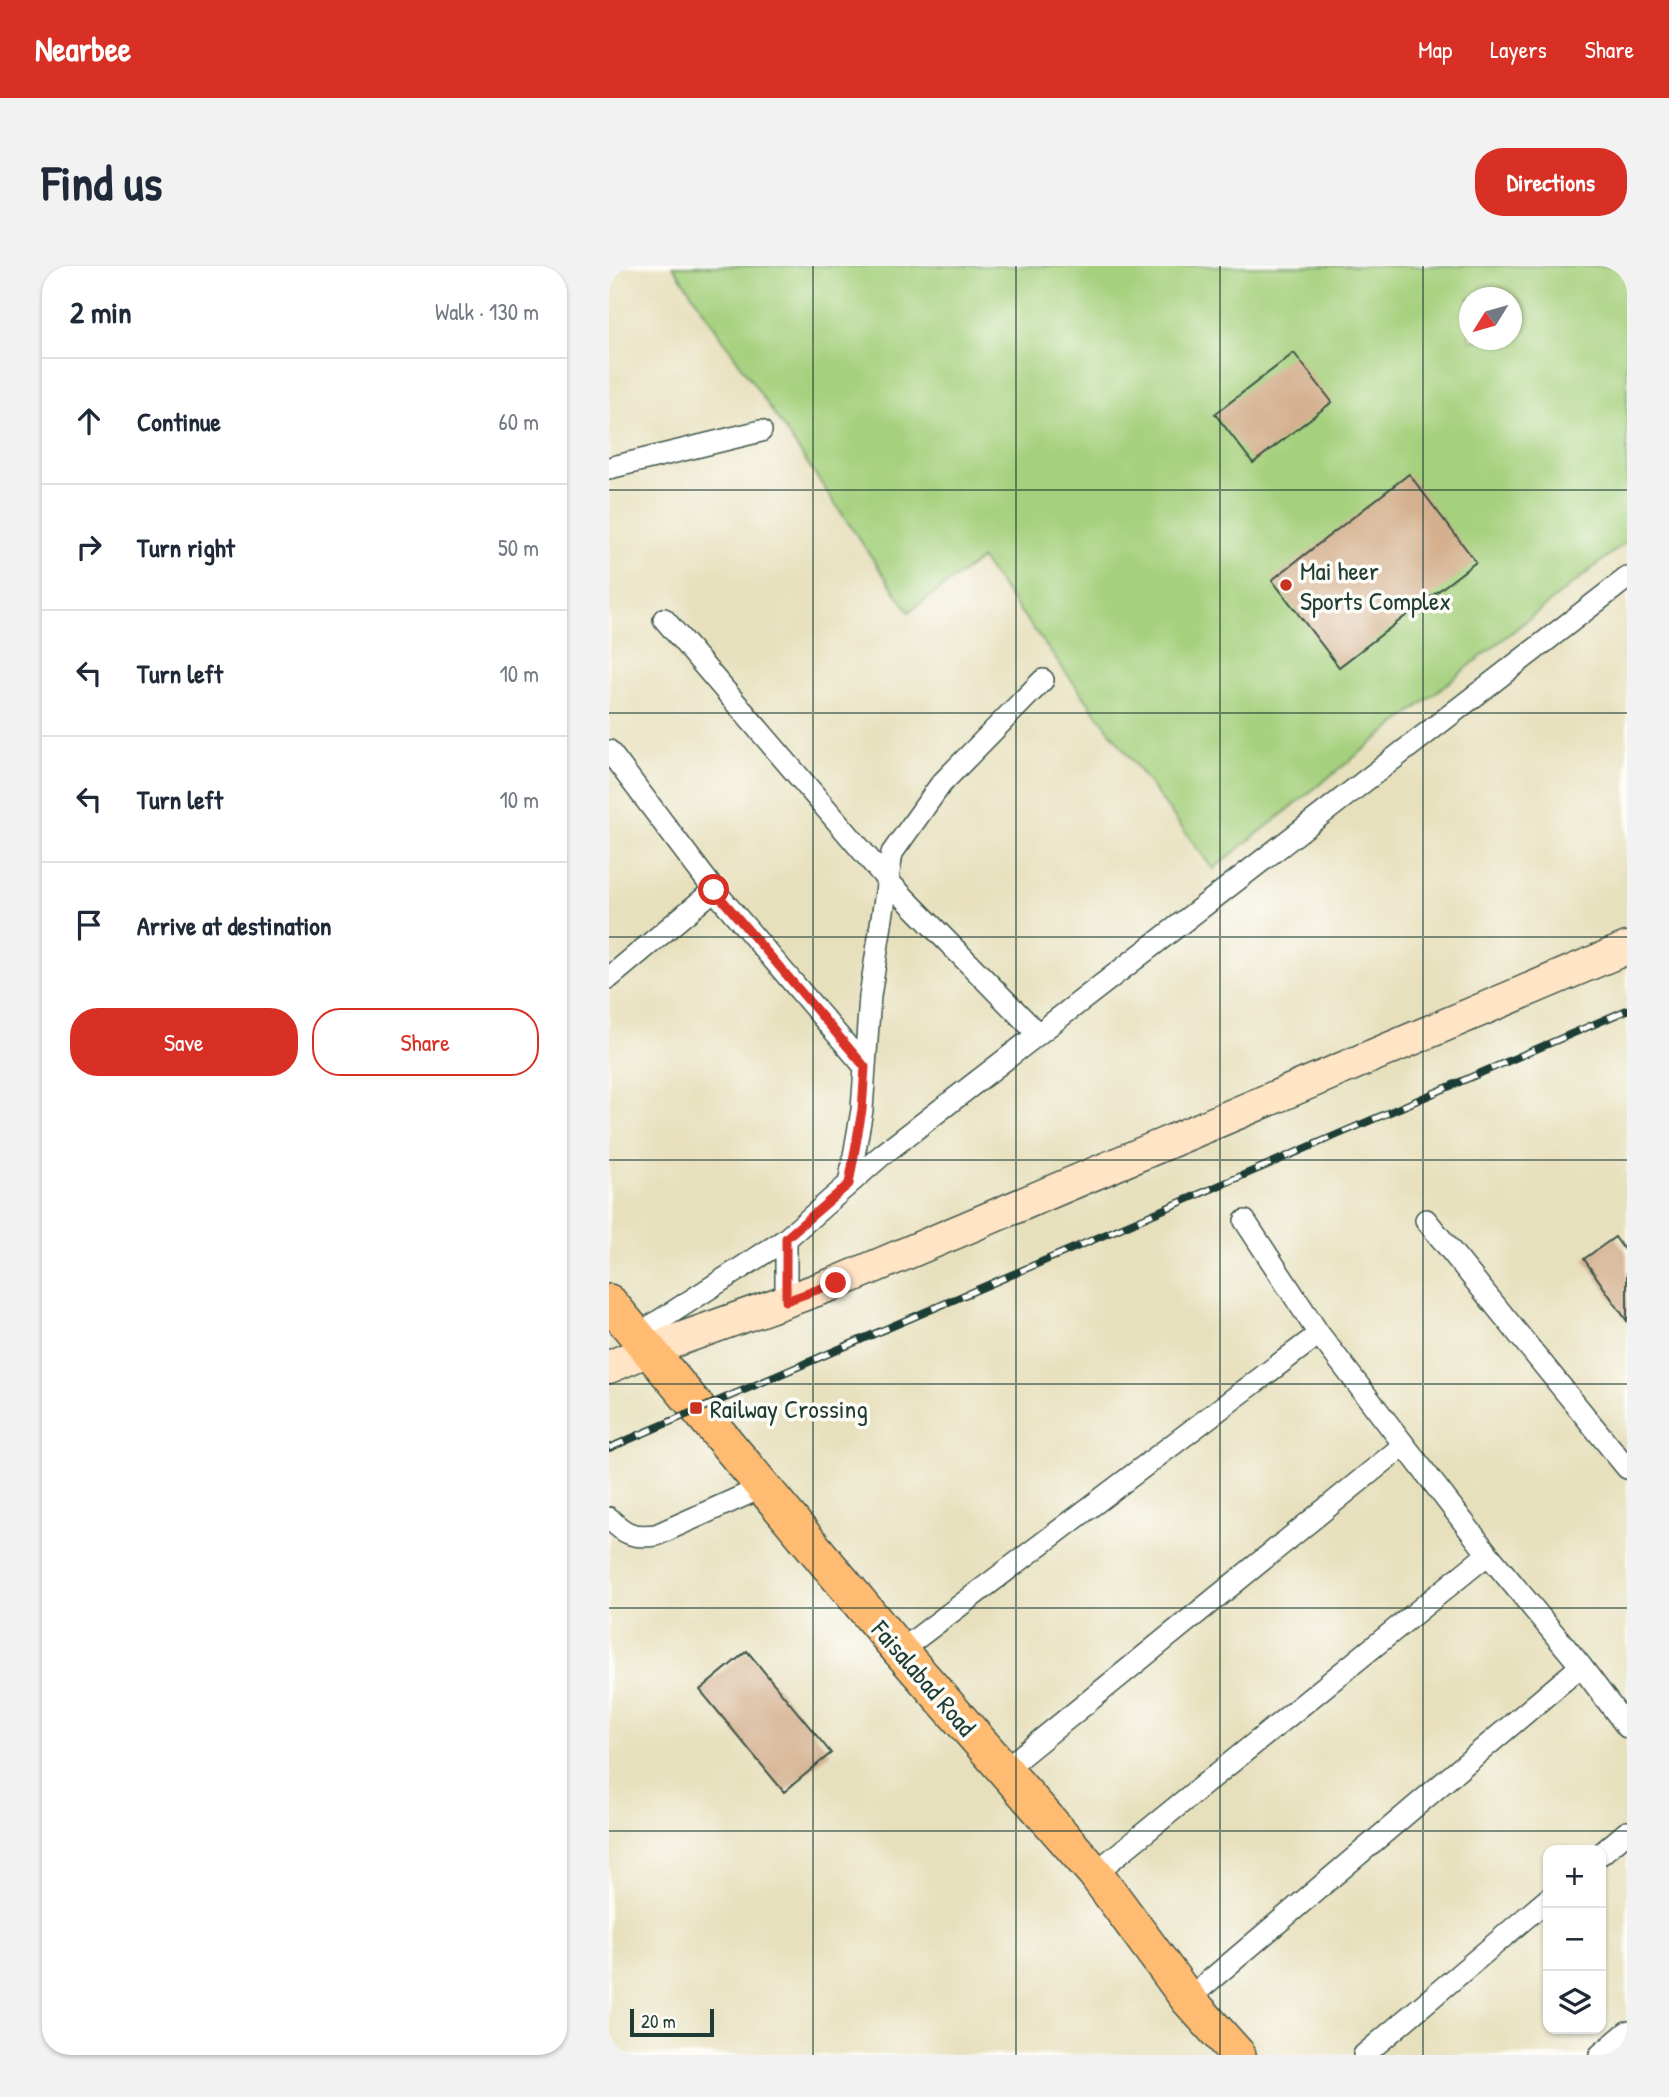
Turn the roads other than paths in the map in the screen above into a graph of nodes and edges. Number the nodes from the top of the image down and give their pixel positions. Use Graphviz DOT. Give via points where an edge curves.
graph roads {
  1 [pos="761,431"];
  2 [pos="609,468"];
  3 [pos="1627,578"];
  4 [pos="664,619"];
  5 [pos="1043,680"];
  6 [pos="609,751"];
  7 [pos="888,881"];
  8 [pos="714,890"];
  9 [pos="1627,948"];
  10 [pos="609,978"];
  11 [pos="1038,1034"];
  12 [pos="865,1067"];
  13 [pos="849,1184"];
  14 [pos="1426,1220"];
  15 [pos="1245,1221"];
  16 [pos="786,1238"];
  17 [pos="786,1301"];
  18 [pos="609,1302"];
  19 [pos="1319,1334"];
  20 [pos="643,1343"];
  21 [pos="609,1367"];
  22 [pos="1404,1445"];
  23 [pos="1627,1468"];
  24 [pos="763,1487"];
  25 [pos="609,1518"];
  26 [pos="1488,1554"];
  27 [pos="900,1651"];
  28 [pos="1581,1666"];
  29 [pos="1627,1727"];
  30 [pos="1005,1770"];
  31 [pos="1627,1832"];
  32 [pos="1606,1850"];
  33 [pos="1094,1873"];
  34 [pos="1543,1903"];
  35 [pos="1188,1999"];
  36 [pos="1627,2032"];
  37 [pos="1227,2051"];
  38 [pos="1364,2055"];
  39 [pos="1600,2055"];
  1 -- 2 [label="street"];
  3 -- 11 [label="street"];
  4 -- 7 [label="street"];
  5 -- 7 [label="street" via="941,784 892,853"];
  6 -- 8 [label="street"];
  7 -- 11 [label="street"];
  7 -- 12 [label="street" via="870,996"];
  8 -- 10 [label="street"];
  8 -- 12 [label="street"];
  9 -- 17 [label="street"];
  11 -- 13 [label="street"];
  12 -- 13 [label="street"];
  13 -- 16 [label="street"];
  14 -- 23 [label="street"];
  15 -- 19 [label="street"];
  16 -- 17 [label="street"];
  16 -- 20 [label="street"];
  17 -- 20 [label="street"];
  18 -- 20 [label="main road, Faisalabad Road"];
  19 -- 22 [label="street"];
  19 -- 27 [label="street"];
  20 -- 21 [label="street"];
  20 -- 24 [label="main road, Faisalabad Road"];
  22 -- 26 [label="street"];
  22 -- 30 [label="street"];
  24 -- 25 [label="street" via="656,1535 639,1537 625,1532"];
  24 -- 27 [label="main road, Faisalabad Road"];
  26 -- 28 [label="street"];
  26 -- 33 [label="street"];
  27 -- 30 [label="main road, Faisalabad Road"];
  28 -- 29 [label="street"];
  28 -- 35 [label="street"];
  30 -- 33 [label="main road, Faisalabad Road"];
  31 -- 32 [label="street"];
  33 -- 35 [label="main road, Faisalabad Road"];
  34 -- 38 [label="street"];
  35 -- 37 [label="main road, Faisalabad Road"];
  36 -- 39 [label="street"];
}
